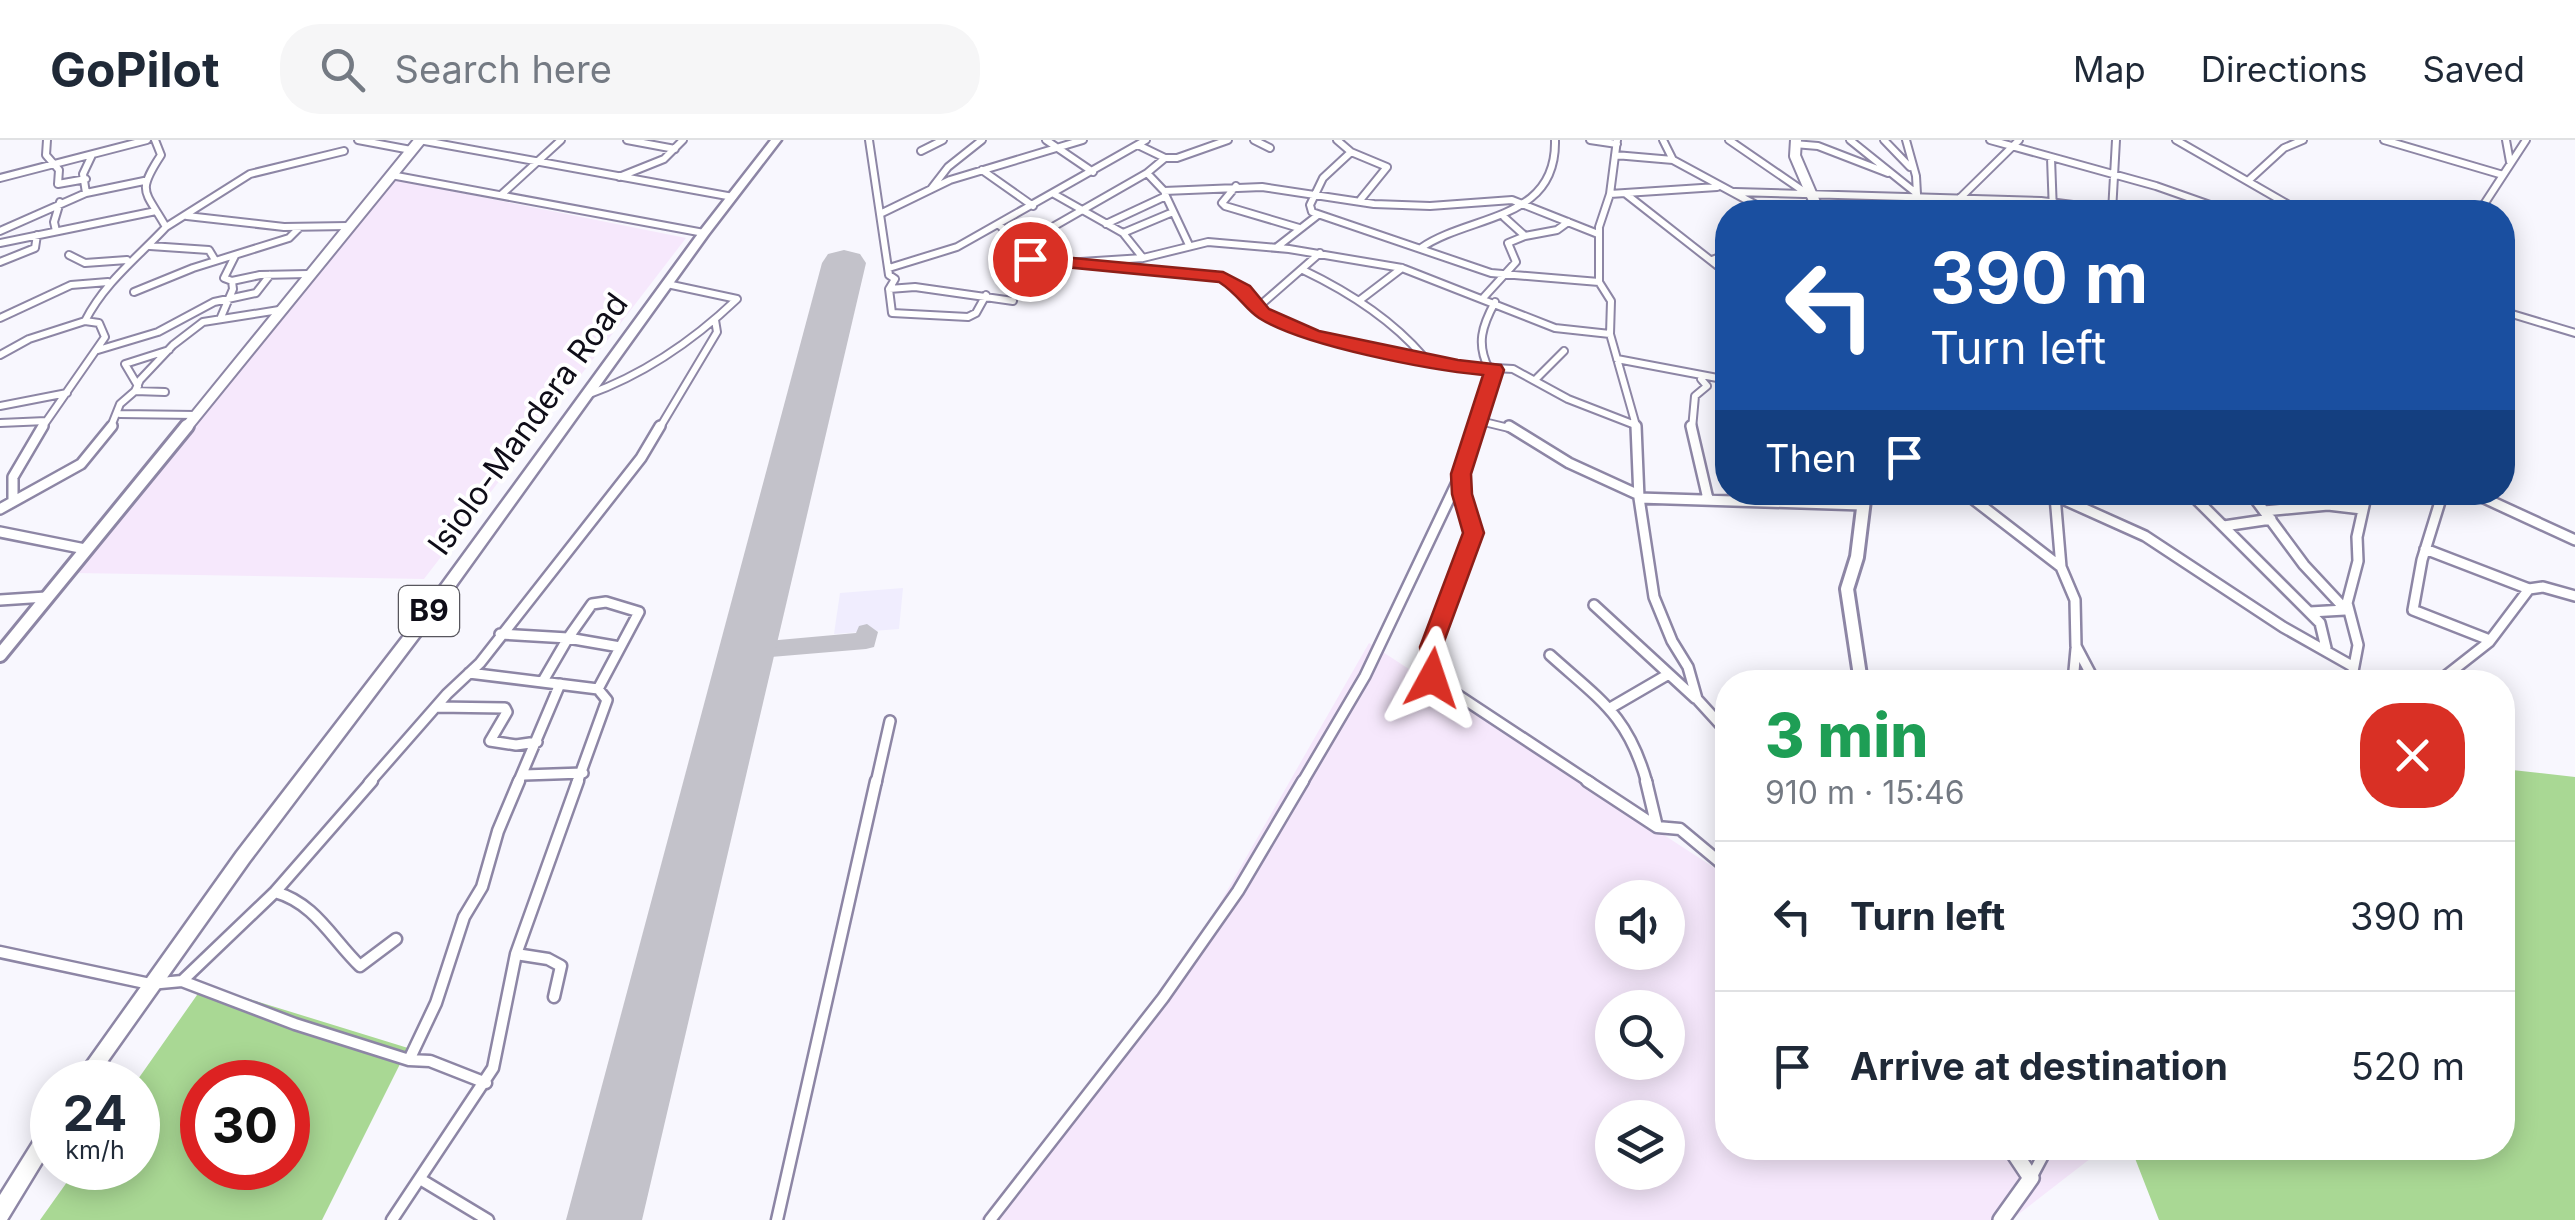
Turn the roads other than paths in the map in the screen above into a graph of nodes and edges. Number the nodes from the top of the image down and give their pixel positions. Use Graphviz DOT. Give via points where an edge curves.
graph roads {
  1 [pos="48,140"];
  2 [pos="148,140"];
  3 [pos="155,140"];
  4 [pos="358,140"];
  5 [pos="561,140"];
  6 [pos="627,140"];
  7 [pos="683,140"];
  8 [pos="776,140"];
  9 [pos="869,140"];
  10 [pos="943,140"];
  11 [pos="982,140"];
  12 [pos="1046,140"];
  13 [pos="1082,140"];
  14 [pos="1228,140"];
  15 [pos="1254,140"];
  16 [pos="1337,140"];
  17 [pos="1555,140"];
  18 [pos="1590,140"];
  19 [pos="1663,140"];
  20 [pos="1730,140"];
  21 [pos="1850,140"];
  22 [pos="1884,140"];
  23 [pos="1906,140"];
  24 [pos="1990,140"];
  25 [pos="2116,140"];
  26 [pos="2176,140"];
  27 [pos="2303,140"];
  28 [pos="2384,140"];
  29 [pos="2506,140"];
  30 [pos="2526,140"];
  31 [pos="35,142"];
  32 [pos="1142,142"];
  33 [pos="1617,142"];
  34 [pos="1795,142"];
  35 [pos="417,143"];
  36 [pos="2017,143"];
  37 [pos="1058,147"];
  38 [pos="1270,148"];
  39 [pos="675,149"];
  40 [pos="921,150"];
  41 [pos="344,151"];
  42 [pos="1351,152"];
  43 [pos="92,154"];
  44 [pos="1615,155"];
  45 [pos="1165,158"];
  46 [pos="2051,158"];
  47 [pos="1672,160"];
  48 [pos="538,162"];
  49 [pos="2510,162"];
  50 [pos="54,164"];
  51 [pos="1911,167"];
  52 [pos="982,170"];
  53 [pos="1093,172"];
  54 [pos="1147,173"];
  55 [pos="1888,173"];
  56 [pos="2503,174"];
  57 [pos="391,175"];
  58 [pos="2112,176"];
  59 [pos="619,177"];
  60 [pos="0,178"];
  61 [pos="86,179"];
  62 [pos="2249,180"];
  63 [pos="144,182"];
  64 [pos="1236,186"];
  65 [pos="1717,187"];
  66 [pos="930,191"];
  67 [pos="86,192"];
  68 [pos="1735,192"];
  69 [pos="1054,194"];
  70 [pos="1165,194"];
  71 [pos="1314,194"];
  72 [pos="1610,194"];
  73 [pos="1626,194"];
  74 [pos="500,195"];
  75 [pos="1916,195"];
  76 [pos="732,197"];
  77 [pos="1812,197"];
  78 [pos="1360,199"];
  79 [pos="1959,199"];
  80 [pos="1748,200"];
  81 [pos="1813,200"];
  82 [pos="1917,200"];
  83 [pos="1932,200"];
  84 [pos="1990,200"];
  85 [pos="2052,200"];
  86 [pos="2112,200"];
  87 [pos="2196,200"];
  88 [pos="2282,200"];
  89 [pos="2487,200"];
  90 [pos="60,202"];
  91 [pos="1526,204"];
  92 [pos="1033,206"];
  93 [pos="156,211"];
  94 [pos="1083,212"];
  95 [pos="1173,212"];
  96 [pos="880,214"];
  97 [pos="1318,215"];
  98 [pos="186,216"];
  99 [pos="1504,217"];
  100 [pos="1568,222"];
  101 [pos="1106,224"];
  102 [pos="999,225"];
  103 [pos="348,226"];
  104 [pos="166,227"];
  105 [pos="300,227"];
  106 [pos="1299,228"];
  107 [pos="0,231"];
  108 [pos="56,231"];
  109 [pos="704,233"];
  110 [pos="1123,233"];
  111 [pos="1598,234"];
  112 [pos="37,235"];
  113 [pos="1525,236"];
  114 [pos="0,243"];
  115 [pos="1021,244"];
  116 [pos="1190,245"];
  117 [pos="150,246"];
  118 [pos="1275,248"];
  119 [pos="1421,248"];
  120 [pos="1320,253"];
  121 [pos="69,255"];
  122 [pos="236,256"];
  123 [pos="1143,258"];
  124 [pos="1715,259"];
  125 [pos="127,260"];
  126 [pos="215,260"];
  127 [pos="1712,260"];
  128 [pos="0,262"];
  129 [pos="1076,262"];
  130 [pos="1715,263"];
  131 [pos="889,268"];
  132 [pos="1402,268"];
  133 [pos="1303,270"];
  134 [pos="308,274"];
  135 [pos="270,275"];
  136 [pos="1503,275"];
  137 [pos="108,282"];
  138 [pos="232,282"];
  139 [pos="1599,282"];
  140 [pos="668,284"];
  141 [pos="889,289"];
  142 [pos="134,292"];
  143 [pos="986,296"];
  144 [pos="229,297"];
  145 [pos="1484,297"];
  146 [pos="1360,300"];
  147 [pos="1013,301"];
  148 [pos="1495,302"];
  149 [pos="1257,308"];
  150 [pos="279,310"];
  151 [pos="2515,315"];
  152 [pos="186,316"];
  153 [pos="221,317"];
  154 [pos="0,318"];
  155 [pos="715,320"];
  156 [pos="85,321"];
  157 [pos="203,322"];
  158 [pos="165,329"];
  159 [pos="2575,333"];
  160 [pos="1610,334"];
  161 [pos="179,342"];
  162 [pos="98,350"];
  163 [pos="169,350"];
  164 [pos="1564,351"];
  165 [pos="0,355"];
  166 [pos="1424,356"];
  167 [pos="1617,358"];
  168 [pos="1492,370"];
  169 [pos="1701,378"];
  170 [pos="1715,379"];
  171 [pos="1535,380"];
  172 [pos="137,389"];
  173 [pos="164,392"];
  174 [pos="66,393"];
  175 [pos="588,395"];
  176 [pos="27,402"];
  177 [pos="0,406"];
  178 [pos="120,414"];
  179 [pos="194,415"];
  180 [pos="46,421"];
  181 [pos="1480,421"];
  182 [pos="18,422"];
  183 [pos="0,423"];
  184 [pos="1635,425"];
  185 [pos="1461,474"];
  186 [pos="13,476"];
  187 [pos="0,480"];
  188 [pos="1639,496"];
  189 [pos="13,499"];
  190 [pos="1708,499"];
  191 [pos="1715,499"];
  192 [pos="1863,505"];
  193 [pos="1981,505"];
  194 [pos="2053,505"];
  195 [pos="2076,505"];
  196 [pos="2202,505"];
  197 [pos="2260,505"];
  198 [pos="2323,505"];
  199 [pos="2334,505"];
  200 [pos="2363,505"];
  201 [pos="2439,505"];
  202 [pos="2499,505"];
  203 [pos="0,509"];
  204 [pos="2362,510"];
  205 [pos="2268,515"];
  206 [pos="2224,526"];
  207 [pos="0,532"];
  208 [pos="2575,540"];
  209 [pos="85,549"];
  210 [pos="2425,549"];
  211 [pos="2061,567"];
  212 [pos="2529,589"];
  213 [pos="2575,596"];
  214 [pos="46,597"];
  215 [pos="0,600"];
  216 [pos="1594,605"];
  217 [pos="2347,611"];
  218 [pos="2310,612"];
  219 [pos="500,634"];
  220 [pos="568,638"];
  221 [pos="2487,639"];
  222 [pos="2076,646"];
  223 [pos="620,647"];
  224 [pos="2326,648"];
  225 [pos="0,655"];
  226 [pos="1550,655"];
  227 [pos="2352,666"];
  228 [pos="1859,670"];
  229 [pos="2074,670"];
  230 [pos="2089,670"];
  231 [pos="2352,670"];
  232 [pos="2460,670"];
  233 [pos="470,673"];
  234 [pos="1667,675"];
  235 [pos="542,681"];
  236 [pos="560,684"];
  237 [pos="598,689"];
  238 [pos="1697,699"];
  239 [pos="436,707"];
  240 [pos="1612,707"];
  241 [pos="1715,715"];
  242 [pos="890,720"];
  243 [pos="537,742"];
  244 [pos="583,773"];
  245 [pos="524,775"];
  246 [pos="1657,827"];
  247 [pos="1715,857"];
  248 [pos="275,892"];
  249 [pos="396,939"];
  250 [pos="0,952"];
  251 [pos="516,954"];
  252 [pos="182,981"];
  253 [pos="150,984"];
  254 [pos="554,997"];
  255 [pos="97,1060"];
  256 [pos="409,1060"];
  257 [pos="486,1082"];
  258 [pos="2019,1160"];
  259 [pos="2041,1160"];
  260 [pos="30,1165"];
  261 [pos="420,1178"];
  262 [pos="2031,1178"];
  263 [pos="0,1213"];
  264 [pos="392,1220"];
  265 [pos="488,1220"];
  266 [pos="776,1220"];
  267 [pos="990,1220"];
  268 [pos="2001,1220"];
  1 -- 31 [label="street"];
  1 -- 50 [label="street" via="46,155"];
  2 -- 43 [label="street"];
  3 -- 63 [label="street" via="160,157"];
  4 -- 35 [label="street"];
  5 -- 48 [label="street"];
  6 -- 39 [label="street"];
  7 -- 39 [label="street"];
  8 -- 76 [label="highway, Isiolo-Mandera Road / B9"];
  9 -- 96 [label="street"];
  10 -- 40 [label="street"];
  11 -- 66 [label="street"];
  12 -- 37 [label="street"];
  13 -- 37 [label="street"];
  14 -- 45 [label="street"];
  15 -- 38 [label="street"];
  16 -- 42 [label="street"];
  17 -- 91 [label="street" via="1551,168"];
  18 -- 33 [label="street"];
  19 -- 47 [label="street"];
  20 -- 77 [label="street"];
  21 -- 55 [label="street"];
  22 -- 51 [label="street"];
  23 -- 51 [label="street"];
  24 -- 36 [label="street"];
  25 -- 58 [label="street"];
  26 -- 62 [label="street"];
  27 -- 62 [label="street"];
  28 -- 56 [label="street"];
  29 -- 49 [label="street"];
  30 -- 49 [label="street"];
  32 -- 45 [label="street"];
  32 -- 53 [label="street"];
  33 -- 44 [label="street"];
  34 -- 55 [label="street"];
  34 -- 77 [label="main road"];
  35 -- 48 [label="street"];
  35 -- 57 [label="main road"];
  36 -- 46 [label="street"];
  36 -- 79 [label="street"];
  37 -- 52 [label="street"];
  37 -- 53 [label="street"];
  39 -- 59 [label="street"];
  41 -- 98 [label="street" via="250,174"];
  42 -- 71 [label="street"];
  42 -- 78 [label="street" via="1387,167"];
  43 -- 50 [label="street"];
  43 -- 61 [label="street"];
  44 -- 47 [label="street"];
  44 -- 72 [label="street"];
  45 -- 54 [label="street"];
  46 -- 58 [label="street"];
  46 -- 85 [label="street"];
  47 -- 65 [label="street"];
  48 -- 59 [label="street"];
  48 -- 74 [label="street"];
  49 -- 56 [label="street"];
  50 -- 60 [label="street"];
  50 -- 61 [label="street" via="58,184"];
  51 -- 75 [label="street"];
  52 -- 66 [label="street"];
  52 -- 92 [label="street"];
  53 -- 69 [label="street"];
  54 -- 70 [label="street"];
  54 -- 94 [label="street"];
  55 -- 75 [label="street"];
  56 -- 89 [label="street"];
  57 -- 74 [label="street"];
  57 -- 103 [label="main road"];
  58 -- 86 [label="street"];
  58 -- 87 [label="street"];
  59 -- 76 [label="street"];
  61 -- 67 [label="street"];
  62 -- 88 [label="street"];
  63 -- 67 [label="street"];
  63 -- 93 [label="street"];
  64 -- 70 [label="street"];
  64 -- 71 [label="street"];
  64 -- 106 [label="street" via="1222,204"];
  65 -- 68 [label="street"];
  65 -- 73 [label="street"];
  66 -- 96 [label="street"];
  67 -- 90 [label="street"];
  68 -- 77 [label="street"];
  68 -- 80 [label="street"];
  69 -- 92 [label="street"];
  69 -- 94 [label="street"];
  70 -- 95 [label="street"];
  70 -- 101 [label="street"];
  71 -- 78 [label="street"];
  71 -- 97 [label="street" via="1310,209"];
  72 -- 73 [label="street"];
  72 -- 111 [label="street"];
  73 -- 127 [label="street"];
  74 -- 109 [label="street"];
  75 -- 77 [label="street"];
  75 -- 82 [label="street"];
  75 -- 83 [label="street"];
  76 -- 109 [label="highway, Isiolo-Mandera Road / B9"];
  77 -- 81 [label="main road"];
  78 -- 91 [label="street"];
  79 -- 83 [label="street"];
  79 -- 84 [label="street"];
  90 -- 107 [label="street"];
  90 -- 108 [label="street"];
  91 -- 99 [label="street"];
  91 -- 100 [label="street"];
  92 -- 102 [label="street"];
  93 -- 104 [label="street"];
  93 -- 108 [label="street"];
  94 -- 101 [label="street"];
  94 -- 115 [label="street"];
  95 -- 110 [label="street"];
  95 -- 116 [label="street"];
  96 -- 131 [label="street"];
  97 -- 106 [label="street"];
  97 -- 119 [label="street"];
  98 -- 104 [label="street"];
  98 -- 105 [label="street"];
  99 -- 113 [label="street"];
  99 -- 119 [label="street" via="1438,236"];
  100 -- 111 [label="street"];
  100 -- 113 [label="street"];
  101 -- 110 [label="street"];
  102 -- 115 [label="street"];
  102 -- 131 [label="street" via="934,257"];
  103 -- 105 [label="street"];
  103 -- 134 [label="main road"];
  104 -- 117 [label="street"];
  105 -- 122 [label="street" via="289,238"];
  106 -- 118 [label="street"];
  108 -- 112 [label="street"];
  109 -- 140 [label="highway, Isiolo-Mandera Road / B9"];
  110 -- 123 [label="street"];
  111 -- 139 [label="street"];
  112 -- 114 [label="street"];
  112 -- 128 [label="street" via="35,248"];
  113 -- 136 [label="street" via="1508,243 1516,262"];
  115 -- 129 [label="street" via="1002,256"];
  116 -- 118 [label="street"];
  116 -- 123 [label="street"];
  117 -- 125 [label="street"];
  117 -- 126 [label="street" via="209,250"];
  118 -- 120 [label="street"];
  119 -- 136 [label="street"];
  120 -- 132 [label="street"];
  120 -- 133 [label="street"];
  121 -- 125 [label="street" via="85,263"];
  122 -- 126 [label="street"];
  122 -- 138 [label="street" via="224,278"];
  123 -- 129 [label="street"];
  124 -- 127 [label="street"];
  125 -- 137 [label="street"];
  126 -- 142 [label="street"];
  127 -- 130 [label="street"];
  129 -- 149 [label="street" via="1223,277"];
  131 -- 141 [label="street" via="895,279"];
  132 -- 145 [label="street"];
  132 -- 146 [label="street"];
  133 -- 146 [label="street"];
  133 -- 149 [label="street"];
  134 -- 135 [label="street"];
  134 -- 150 [label="main road"];
  135 -- 138 [label="street"];
  135 -- 144 [label="street" via="256,293"];
  136 -- 139 [label="street"];
  136 -- 145 [label="street"];
  137 -- 154 [label="street" via="72,285"];
  137 -- 156 [label="street"];
  138 -- 144 [label="street"];
  139 -- 160 [label="street" via="1610,302"];
  140 -- 155 [label="street" via="737,298"];
  140 -- 175 [label="highway, Isiolo-Mandera Road / B9"];
  141 -- 143 [label="street"];
  141 -- 143 [label="street" via="892,313 968,317"];
  143 -- 147 [label="street"];
  144 -- 152 [label="street"];
  144 -- 153 [label="street"];
  145 -- 148 [label="street"];
  146 -- 166 [label="street"];
  148 -- 160 [label="street" via="1554,328"];
  148 -- 168 [label="street" via="1478,346"];
  149 -- 166 [label="street" via="1314,335"];
  150 -- 153 [label="street"];
  150 -- 179 [label="main road"];
  151 -- 159 [label="street"];
  152 -- 157 [label="street"];
  152 -- 158 [label="street"];
  153 -- 157 [label="street"];
  155 -- 175 [label="street" via="630,380"];
  155 -- 219 [label="street" via="718,332 641,458"];
  156 -- 162 [label="street" via="95,320 106,331"];
  156 -- 165 [label="street"];
  157 -- 161 [label="street"];
  158 -- 161 [label="street"];
  158 -- 162 [label="street"];
  160 -- 167 [label="street"];
  161 -- 163 [label="street"];
  162 -- 174 [label="street"];
  163 -- 172 [label="street"];
  163 -- 172 [label="street" via="125,364"];
  164 -- 171 [label="street"];
  166 -- 168 [label="street"];
  167 -- 169 [label="street"];
  167 -- 184 [label="street"];
  168 -- 171 [label="street" via="1514,369"];
  168 -- 181 [label="street"];
  169 -- 170 [label="street"];
  169 -- 190 [label="street" via="1707,386 1695,396 1691,420"];
  171 -- 184 [label="street"];
  172 -- 173 [label="street"];
  172 -- 178 [label="street" via="120,404"];
  174 -- 176 [label="street"];
  174 -- 180 [label="street"];
  175 -- 253 [label="highway, Isiolo-Mandera Road / B9"];
  176 -- 177 [label="street"];
  176 -- 182 [label="street"];
  178 -- 179 [label="street"];
  178 -- 189 [label="street" via="81,464"];
  179 -- 209 [label="main road"];
  180 -- 182 [label="street"];
  180 -- 186 [label="street"];
  181 -- 185 [label="street"];
  181 -- 188 [label="street" via="1506,424"];
  182 -- 183 [label="street"];
  184 -- 188 [label="street"];
  185 -- 246 [label="street" via="1474,533 1431,647 1432,678"];
  185 -- 267 [label="street" via="1364,676 1238,891"];
  186 -- 187 [label="street"];
  186 -- 189 [label="street"];
  188 -- 190 [label="street"];
  188 -- 238 [label="street" via="1654,598"];
  189 -- 203 [label="street"];
  190 -- 191 [label="street"];
  192 -- 228 [label="main road" via="1847,589"];
  193 -- 211 [label="street"];
  194 -- 211 [label="street"];
  195 -- 224 [label="street" via="2145,536"];
  196 -- 206 [label="street"];
  197 -- 205 [label="street"];
  198 -- 205 [label="street"];
  199 -- 204 [label="street"];
  200 -- 204 [label="street"];
  201 -- 210 [label="street"];
  202 -- 208 [label="street"];
  204 -- 217 [label="street"];
  205 -- 206 [label="street"];
  205 -- 217 [label="street"];
  206 -- 218 [label="street"];
  207 -- 209 [label="street"];
  209 -- 214 [label="main road"];
  210 -- 212 [label="street"];
  210 -- 221 [label="street" via="2414,610"];
  211 -- 222 [label="street" via="2074,594"];
  212 -- 213 [label="street"];
  212 -- 221 [label="street"];
  214 -- 215 [label="street"];
  214 -- 225 [label="main road"];
  216 -- 234 [label="street"];
  217 -- 218 [label="street"];
  217 -- 227 [label="street" via="2358,645"];
  218 -- 224 [label="street" via="2324,630"];
  219 -- 220 [label="street"];
  219 -- 233 [label="street"];
  220 -- 223 [label="street"];
  220 -- 223 [label="street" via="592,604 606,602 639,610"];
  220 -- 235 [label="street"];
  221 -- 232 [label="street"];
  222 -- 229 [label="street"];
  222 -- 230 [label="street"];
  223 -- 237 [label="street"];
  224 -- 227 [label="street"];
  226 -- 240 [label="street"];
  227 -- 231 [label="street"];
  233 -- 235 [label="street"];
  233 -- 239 [label="street"];
  234 -- 238 [label="street"];
  234 -- 240 [label="street"];
  235 -- 236 [label="street"];
  236 -- 237 [label="street"];
  236 -- 243 [label="street"];
  237 -- 244 [label="street" via="607,700"];
  238 -- 241 [label="street"];
  239 -- 243 [label="street" via="504,708 490,741"];
  239 -- 248 [label="street"];
  240 -- 246 [label="street" via="1632,738"];
  242 -- 266 [label="street"];
  243 -- 245 [label="street"];
  244 -- 245 [label="street"];
  244 -- 251 [label="street"];
  245 -- 256 [label="street"];
  246 -- 247 [label="street" via="1680,829"];
  248 -- 249 [label="street" via="308,909 360,966"];
  248 -- 252 [label="street"];
  250 -- 253 [label="street"];
  251 -- 254 [label="street" via="561,966"];
  251 -- 257 [label="street" via="498,1054"];
  252 -- 253 [label="street"];
  252 -- 256 [label="street"];
  253 -- 255 [label="highway, Isiolo-Mandera Road / B9"];
  256 -- 257 [label="street"];
  257 -- 261 [label="street"];
  258 -- 262 [label="main road"];
  259 -- 262 [label="street"];
  260 -- 263 [label="highway"];
  261 -- 264 [label="street"];
  261 -- 265 [label="street"];
  262 -- 268 [label="main road"];
}
